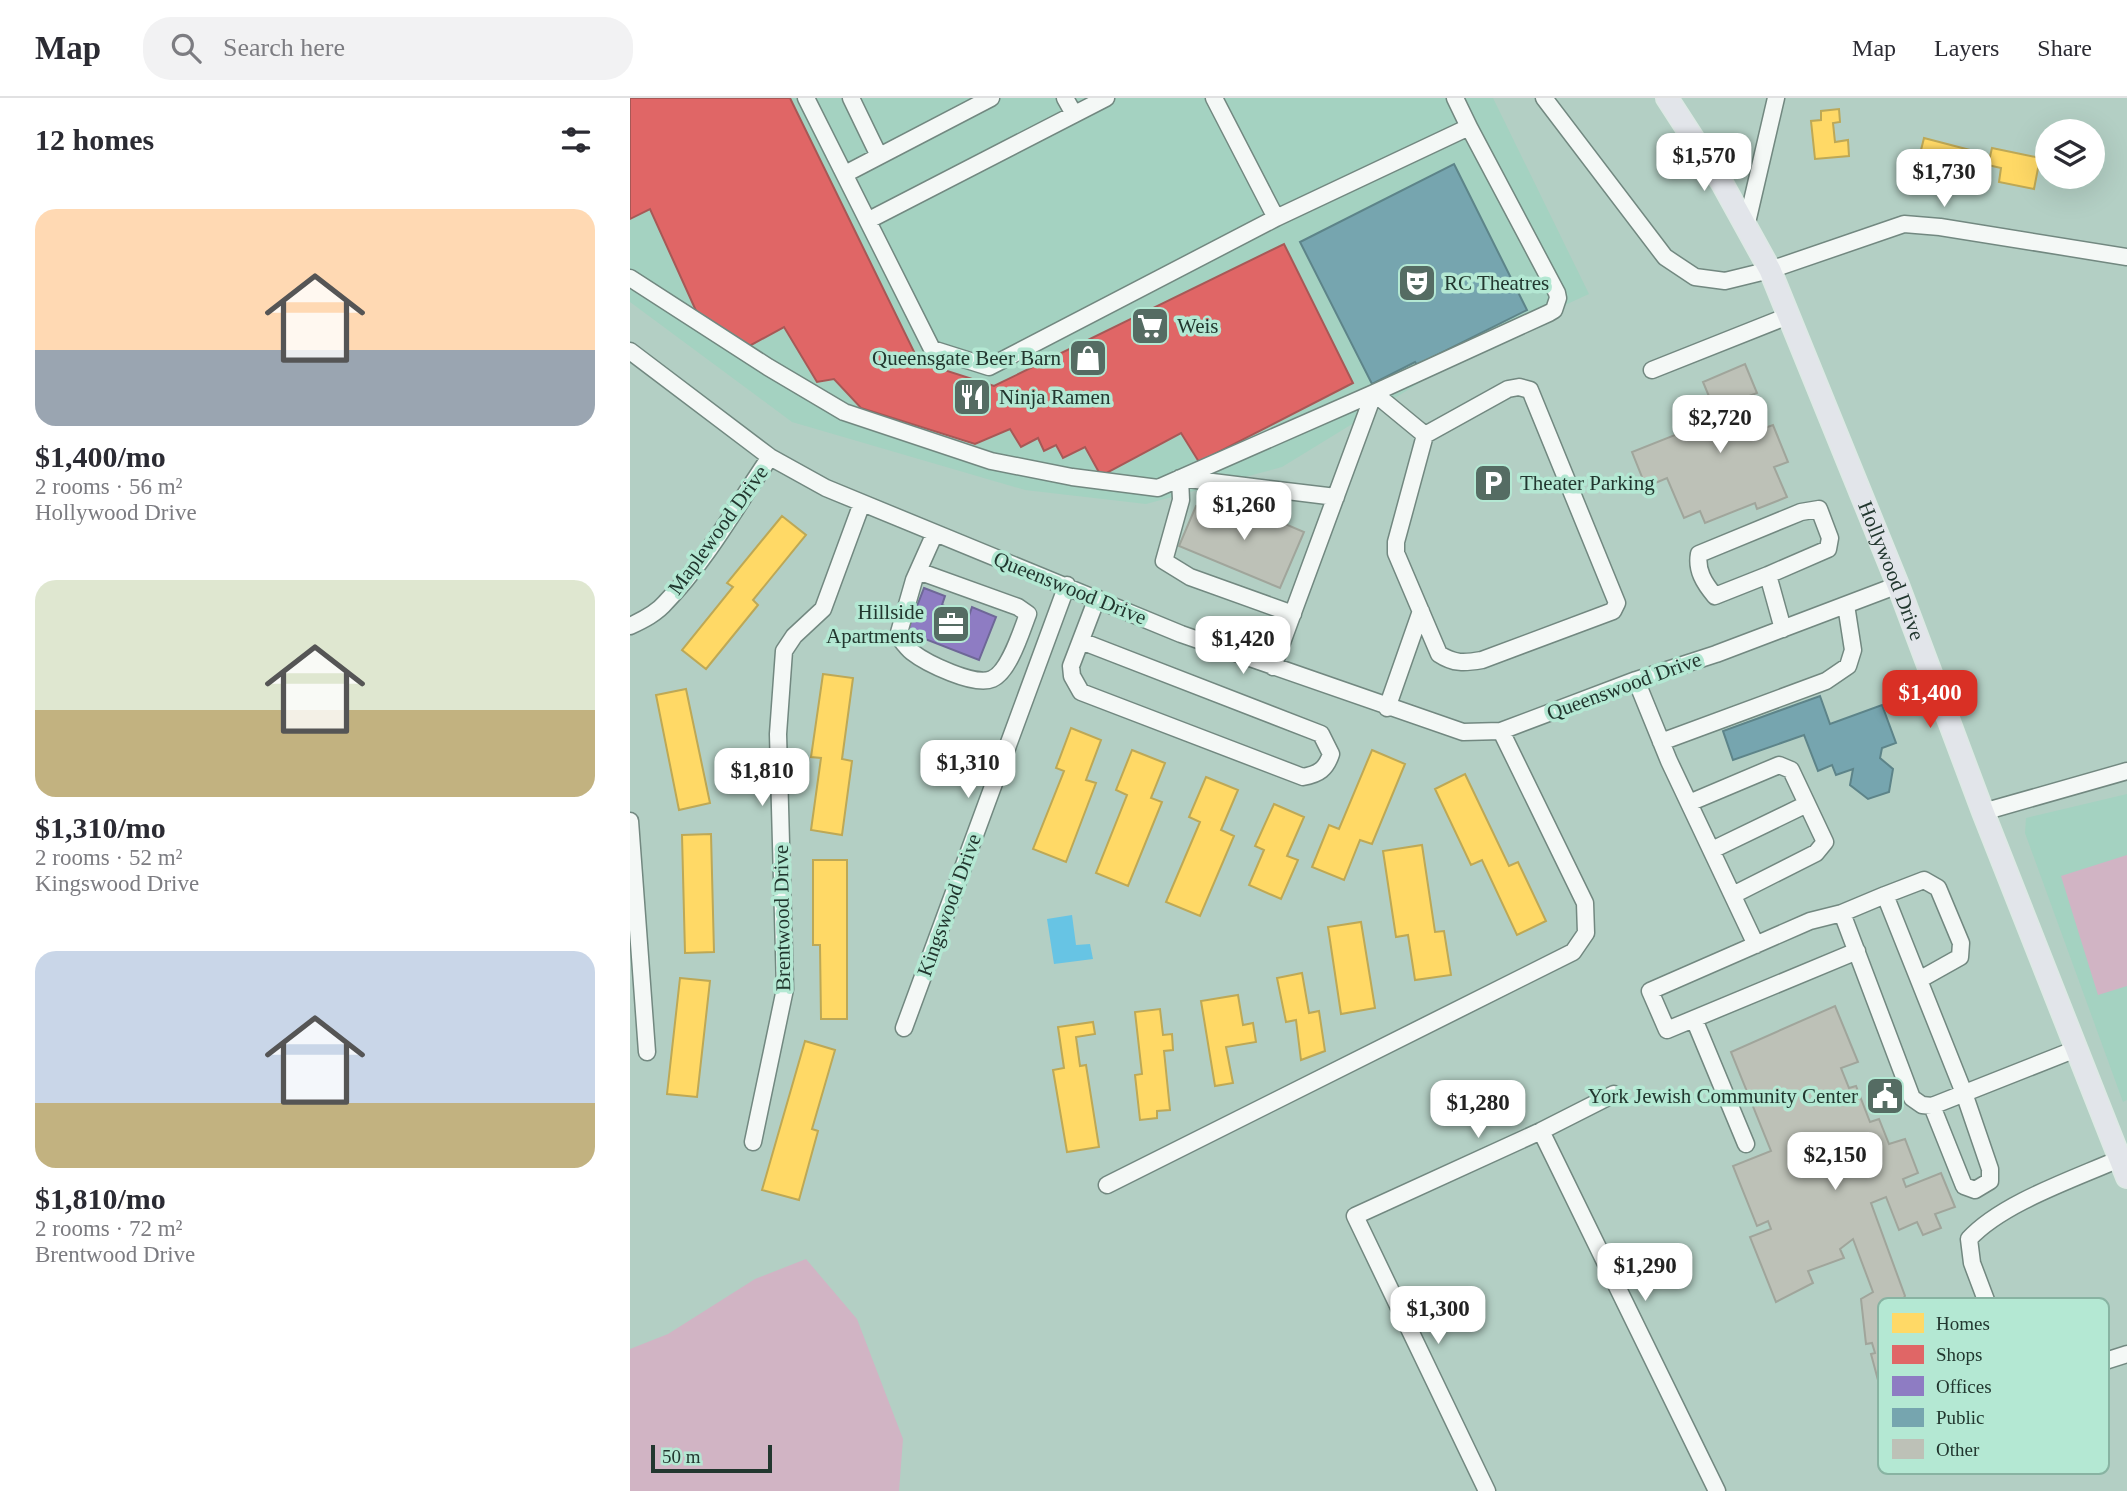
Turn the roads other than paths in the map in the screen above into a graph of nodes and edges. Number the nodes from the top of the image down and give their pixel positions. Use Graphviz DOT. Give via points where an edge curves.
graph roads {
  1 [pos="806,98"];
  2 [pos="851,98"];
  3 [pos="991,98"];
  4 [pos="1065,98"];
  5 [pos="1106,98"];
  6 [pos="1214,98"];
  7 [pos="1454,98"];
  8 [pos="1544,98"];
  9 [pos="1667,98"];
  10 [pos="1776,98"];
  11 [pos="1074,114"];
  12 [pos="1469,127"];
  13 [pos="879,156"];
  14 [pos="845,174"];
  15 [pos="1276,218"];
  16 [pos="869,220"];
  17 [pos="1746,227"];
  18 [pos="2127,257"];
  19 [pos="1770,270"];
  20 [pos="630,278"];
  21 [pos="1788,316"];
  22 [pos="630,351"];
  23 [pos="1652,370"];
  24 [pos="1374,393"];
  25 [pos="1425,435"];
  26 [pos="770,457"];
  27 [pos="1180,478"];
  28 [pos="1336,497"];
  29 [pos="862,503"];
  30 [pos="935,533"];
  31 [pos="918,571"];
  32 [pos="1768,575"];
  33 [pos="1067,585"];
  34 [pos="1898,585"];
  35 [pos="1097,598"];
  36 [pos="1846,605"];
  37 [pos="1421,611"];
  38 [pos="1293,614"];
  39 [pos="630,625"];
  40 [pos="1783,629"];
  41 [pos="1081,641"];
  42 [pos="1273,667"];
  43 [pos="1636,680"];
  44 [pos="1387,708"];
  45 [pos="1501,731"];
  46 [pos="1661,742"];
  47 [pos="2127,771"];
  48 [pos="1689,803"];
  49 [pos="1807,804"];
  50 [pos="1983,812"];
  51 [pos="630,821"];
  52 [pos="1712,850"];
  53 [pos="1733,895"];
  54 [pos="1885,895"];
  55 [pos="1842,913"];
  56 [pos="1756,945"];
  57 [pos="1857,951"];
  58 [pos="1919,980"];
  59 [pos="1694,1019"];
  60 [pos="904,1028"];
  61 [pos="2076,1049"];
  62 [pos="647,1052"];
  63 [pos="1964,1093"];
  64 [pos="1614,1094"];
  65 [pos="1932,1106"];
  66 [pos="1541,1132"];
  67 [pos="753,1142"];
  68 [pos="1746,1144"];
  69 [pos="2123,1168"];
  70 [pos="1108,1185"];
  71 [pos="1985,1298"];
  72 [pos="2127,1354"];
  73 [pos="2109,1360"];
  74 [pos="1488,1491"];
  75 [pos="1717,1491"];
  1 -- 14 [label="street"];
  2 -- 13 [label="street"];
  3 -- 13 [label="street"];
  4 -- 11 [label="street"];
  5 -- 11 [label="street"];
  6 -- 15 [label="street"];
  7 -- 12 [label="street"];
  8 -- 19 [label="street" via="1665,257 1695,276 1725,281"];
  9 -- 17 [label="main road, Hollywood Drive"];
  10 -- 17 [label="street"];
  11 -- 16 [label="street"];
  12 -- 15 [label="street"];
  12 -- 24 [label="street" via="1557,293 1557,304 1549,313"];
  13 -- 14 [label="street"];
  14 -- 16 [label="street"];
  15 -- 16 [label="street" via="989,367 932,349"];
  17 -- 19 [label="main road, Hollywood Drive"];
  18 -- 19 [label="street" via="1904,224"];
  19 -- 21 [label="main road, Hollywood Drive"];
  20 -- 27 [label="street" via="844,412 991,461 1072,477 1158,488"];
  21 -- 23 [label="street"];
  21 -- 34 [label="main road, Hollywood Drive"];
  22 -- 26 [label="street, Queenswood Drive"];
  24 -- 25 [label="street"];
  24 -- 27 [label="street"];
  24 -- 28 [label="street"];
  25 -- 37 [label="street" via="1396,542 1396,553"];
  25 -- 37 [label="street" via="1508,389 1530,390 1617,603 1614,611 1463,663 1439,654"];
  26 -- 29 [label="street, Queenswood Drive"];
  26 -- 39 [label="street, Maplewood Drive" via="665,604"];
  27 -- 28 [label="street"];
  27 -- 38 [label="street" via="1181,500 1164,561 1190,577"];
  28 -- 38 [label="street"];
  29 -- 30 [label="street, Queenswood Drive"];
  29 -- 67 [label="street, Brentwood Drive" via="823,609 784,651 778,734 785,989"];
  30 -- 31 [label="street"];
  30 -- 33 [label="street, Queenswood Drive"];
  31 -- 31 [label="street" via="898,636 911,652 949,671 978,682 993,679 1006,666 1028,614"];
  32 -- 32 [label="street" via="1828,549 1830,538 1819,509 1801,512 1699,554 1697,565 1715,596"];
  32 -- 40 [label="street"];
  33 -- 35 [label="street, Queenswood Drive"];
  33 -- 60 [label="street, Kingswood Drive"];
  34 -- 36 [label="street, Queenswood Drive"];
  34 -- 50 [label="main road, Hollywood Drive"];
  35 -- 41 [label="street"];
  35 -- 42 [label="street, Queenswood Drive"];
  36 -- 40 [label="street, Queenswood Drive"];
  36 -- 46 [label="street" via="1853,650 1848,666 1826,681"];
  37 -- 44 [label="street"];
  38 -- 42 [label="street"];
  40 -- 43 [label="street, Queenswood Drive"];
  41 -- 41 [label="street" via="1071,666 1081,692 1303,778 1326,767 1331,754 1321,734"];
  42 -- 44 [label="street, Queenswood Drive"];
  43 -- 45 [label="street, Queenswood Drive"];
  43 -- 46 [label="street"];
  44 -- 45 [label="street, Queenswood Drive" via="1462,732"];
  45 -- 70 [label="street" via="1585,903 1586,933 1573,952"];
  46 -- 48 [label="street"];
  47 -- 50 [label="street"];
  48 -- 49 [label="street" via="1779,765 1791,771"];
  48 -- 52 [label="street"];
  49 -- 52 [label="street"];
  49 -- 53 [label="street" via="1825,842 1816,853"];
  50 -- 61 [label="main road, Hollywood Drive"];
  51 -- 62 [label="street"];
  52 -- 53 [label="street"];
  53 -- 56 [label="street"];
  54 -- 55 [label="street"];
  54 -- 58 [label="street"];
  54 -- 58 [label="street" via="1924,880 1938,888 1961,943 1959,957"];
  55 -- 56 [label="street" via="1810,921"];
  55 -- 57 [label="street"];
  56 -- 59 [label="street" via="1650,991 1667,1030"];
  57 -- 59 [label="street"];
  57 -- 65 [label="street" via="1912,1098"];
  58 -- 63 [label="street"];
  59 -- 68 [label="street"];
  61 -- 63 [label="street"];
  61 -- 69 [label="main road, Hollywood Drive"];
  63 -- 65 [label="street"];
  63 -- 65 [label="street" via="1992,1175 1975,1191 1960,1180"];
  64 -- 66 [label="street"];
  66 -- 74 [label="street" via="1356,1216"];
  66 -- 75 [label="street"];
  69 -- 71 [label="street" via="2007,1209 1983,1224 1969,1239"];
  72 -- 73 [label="street"];
}
